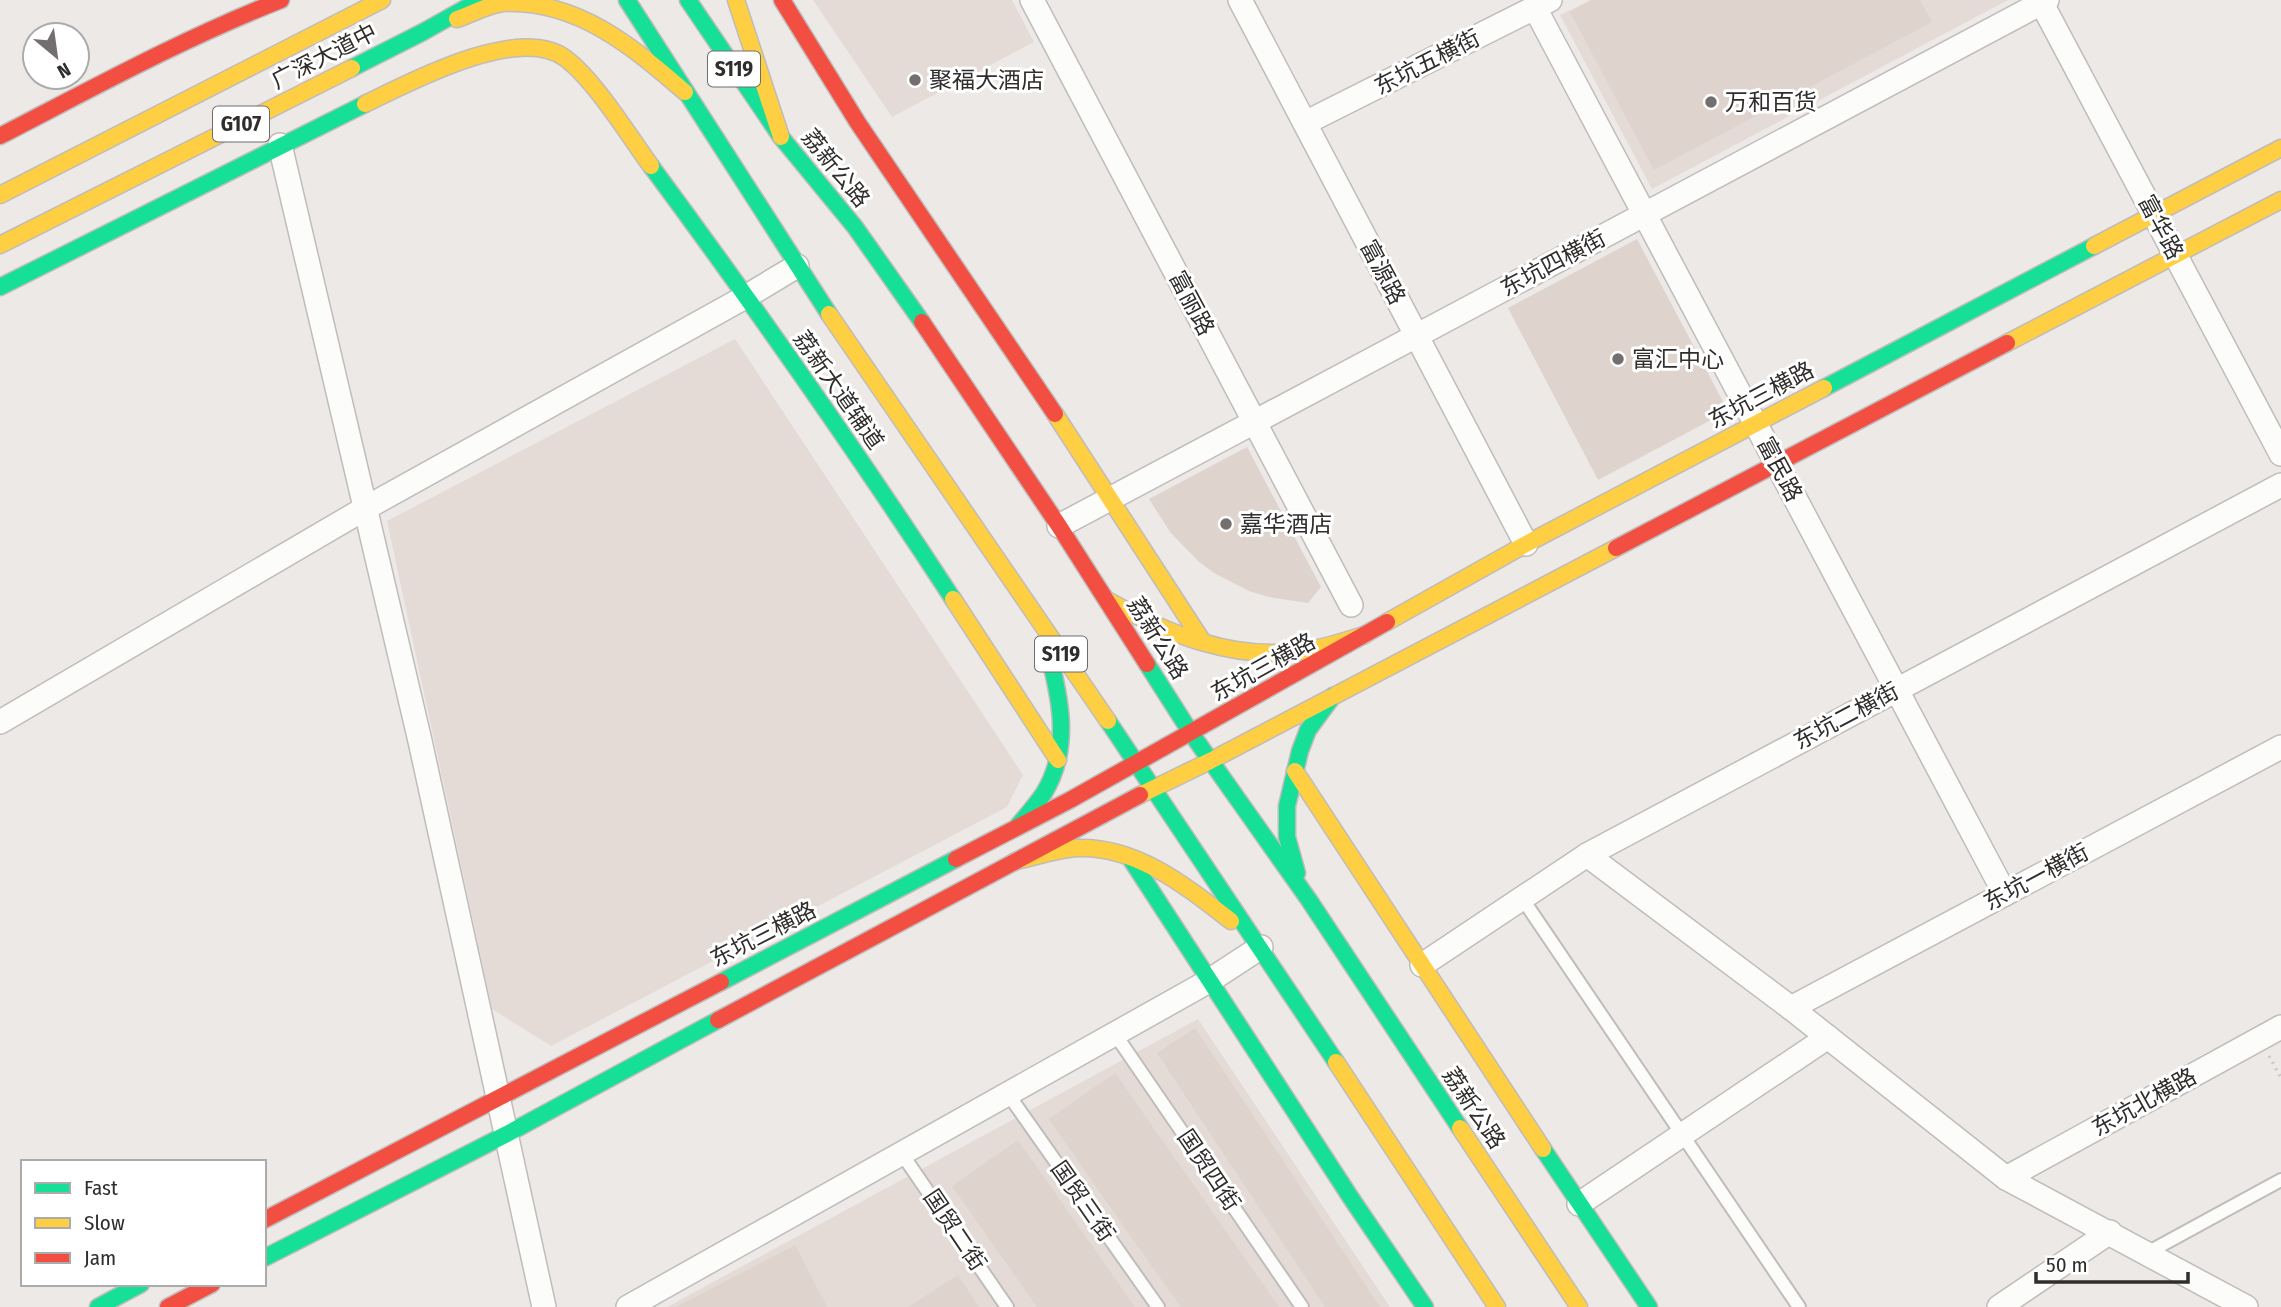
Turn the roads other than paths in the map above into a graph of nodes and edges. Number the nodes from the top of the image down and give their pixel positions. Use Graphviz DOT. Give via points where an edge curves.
graph roads {
  1 [pos="281,0"];
  2 [pos="480,0"];
  3 [pos="626,0"];
  4 [pos="688,0"];
  5 [pos="736,0"];
  6 [pos="782,0"];
  7 [pos="1032,0"];
  8 [pos="1240,0"];
  9 [pos="2043,1"];
  10 [pos="369,2"];
  11 [pos="1541,3"];
  12 [pos="423,32"];
  13 [pos="685,92"];
  14 [pos="1305,124"];
  15 [pos="0,136"];
  16 [pos="780,137"];
  17 [pos="280,145"];
  18 [pos="2281,148"];
  19 [pos="0,195"];
  20 [pos="2281,200"];
  21 [pos="1644,214"];
  22 [pos="2155,215"];
  23 [pos="0,245"];
  24 [pos="2176,255"];
  25 [pos="797,266"];
  26 [pos="0,287"];
  27 [pos="747,296"];
  28 [pos="1416,336"];
  29 [pos="1254,422"];
  30 [pos="1756,424"];
  31 [pos="2281,454"];
  32 [pos="1777,464"];
  33 [pos="2281,485"];
  34 [pos="1109,499"];
  35 [pos="363,509"];
  36 [pos="1059,526"];
  37 [pos="1526,544"];
  38 [pos="1106,599"];
  39 [pos="1351,606"];
  40 [pos="1040,623"];
  41 [pos="1365,635"];
  42 [pos="1203,642"];
  43 [pos="1897,690"];
  44 [pos="1333,696"];
  45 [pos="0,722"];
  46 [pos="1191,733"];
  47 [pos="2281,747"];
  48 [pos="1058,760"];
  49 [pos="1210,761"];
  50 [pos="1137,763"];
  51 [pos="1295,771"];
  52 [pos="1154,788"];
  53 [pos="1017,827"];
  54 [pos="1587,855"];
  55 [pos="1130,858"];
  56 [pos="1015,860"];
  57 [pos="1302,891"];
  58 [pos="2005,894"];
  59 [pos="1522,898"];
  60 [pos="1261,947"];
  61 [pos="1422,965"];
  62 [pos="1209,981"];
  63 [pos="1791,1008"];
  64 [pos="2281,1027"];
  65 [pos="1115,1034"];
  66 [pos="1828,1037"];
  67 [pos="1008,1094"];
  68 [pos="498,1097"];
  69 [pos="507,1134"];
  70 [pos="1682,1135"];
  71 [pos="902,1154"];
  72 [pos="2006,1178"];
  73 [pos="2281,1180"];
  74 [pos="1579,1204"];
  75 [pos="266,1219"];
  76 [pos="2110,1232"];
  77 [pos="2147,1253"];
  78 [pos="266,1257"];
  79 [pos="137,1286"];
  80 [pos="206,1294"];
  81 [pos="98,1307"];
  82 [pos="168,1307"];
  83 [pos="544,1307"];
  84 [pos="628,1307"];
  85 [pos="1007,1307"];
  86 [pos="1158,1307"];
  87 [pos="1302,1307"];
  88 [pos="1425,1307"];
  89 [pos="1497,1307"];
  90 [pos="1579,1307"];
  91 [pos="1649,1307"];
  92 [pos="1799,1307"];
  93 [pos="1999,1307"];
  94 [pos="2246,1307"];
  1 -- 15 [label="main road" via="171,48"];
  2 -- 12 [label="main road, 广深大道中 / G107"];
  3 -- 13 [label="main road, S119"];
  4 -- 16 [label="main road, 荔新公路 / S119"];
  5 -- 16 [label="main road"];
  6 -- 34 [label="main road" via="901,190 995,323"];
  7 -- 29 [label="street, 富丽路"];
  8 -- 14 [label="street, 富源路"];
  9 -- 21 [label="street, 东坑四横街"];
  9 -- 22 [label="street, 富华路"];
  10 -- 19 [label="main road, 广深大道中 / G107"];
  11 -- 14 [label="street, 东坑五横街"];
  11 -- 21 [label="street, 富民路"];
  12 -- 13 [label="main road" via="500,3 555,3 597,20"];
  12 -- 23 [label="main road, 广深大道中 / G107"];
  13 -- 25 [label="main road, S119"];
  14 -- 28 [label="street, 富源路"];
  16 -- 36 [label="main road, 荔新公路 / S119" via="855,227"];
  17 -- 26 [label="main road"];
  17 -- 27 [label="main road, 荔新大道辅道" via="439,67 495,52 548,48 589,81"];
  17 -- 35 [label="street"];
  18 -- 22 [label="main road, 东坑三横路"];
  20 -- 24 [label="main road"];
  21 -- 28 [label="street, 东坑四横街"];
  21 -- 30 [label="street, 富民路"];
  22 -- 24 [label="street, 富华路"];
  22 -- 30 [label="main road, 东坑三横路"];
  24 -- 31 [label="street, 富华路"];
  24 -- 32 [label="main road"];
  25 -- 27 [label="street"];
  25 -- 40 [label="main road, S119"];
  27 -- 35 [label="street"];
  27 -- 48 [label="main road, 荔新大道辅道"];
  28 -- 29 [label="street, 东坑四横街"];
  28 -- 37 [label="street, 富源路"];
  29 -- 34 [label="street, 东坑四横街"];
  29 -- 39 [label="street, 富丽路"];
  30 -- 32 [label="street, 富民路"];
  30 -- 37 [label="main road, 东坑三横路"];
  32 -- 43 [label="street, 富民路"];
  32 -- 44 [label="main road"];
  33 -- 43 [label="street, 东坑二横街"];
  34 -- 36 [label="street, 东坑四横街"];
  34 -- 42 [label="main road"];
  35 -- 45 [label="street"];
  35 -- 68 [label="street" via="420,741"];
  36 -- 38 [label="main road, 荔新公路 / S119"];
  37 -- 41 [label="main road, 东坑三横路"];
  38 -- 42 [label="main road" via="1134,616"];
  38 -- 46 [label="main road, 荔新公路 / S119"];
  40 -- 48 [label="main road" via="1063,719"];
  40 -- 50 [label="main road, S119"];
  41 -- 42 [label="main road" via="1298,652 1260,652"];
  41 -- 46 [label="main road, 东坑三横路"];
  43 -- 54 [label="street, 东坑二横街"];
  43 -- 58 [label="street, 富民路"];
  44 -- 49 [label="main road"];
  44 -- 51 [label="main road" via="1308,730"];
  46 -- 49 [label="main road, 荔新公路 / S119"];
  46 -- 50 [label="main road, 东坑三横路"];
  47 -- 58 [label="street, 东坑一横街"];
  48 -- 53 [label="main road" via="1045,791"];
  49 -- 52 [label="main road"];
  49 -- 57 [label="main road, 荔新公路 / S119"];
  50 -- 52 [label="main road, S119"];
  50 -- 53 [label="main road, 东坑三横路"];
  51 -- 57 [label="main road" via="1286,806 1287,837"];
  51 -- 61 [label="main road"];
  52 -- 56 [label="main road"];
  52 -- 60 [label="main road, S119"];
  53 -- 68 [label="main road, 东坑三横路"];
  54 -- 59 [label="street, 东坑二横街"];
  54 -- 63 [label="street"];
  55 -- 56 [label="main road" via="1108,849 1076,848"];
  55 -- 60 [label="main road" via="1185,886"];
  55 -- 62 [label="main road"];
  56 -- 69 [label="main road"];
  57 -- 90 [label="main road, 荔新公路 / S119"];
  58 -- 63 [label="street, 东坑一横街"];
  59 -- 61 [label="street, 东坑二横街"];
  59 -- 70 [label="lane"];
  60 -- 62 [label="street"];
  60 -- 89 [label="main road, S119"];
  61 -- 74 [label="main road"];
  62 -- 65 [label="street"];
  62 -- 88 [label="main road"];
  63 -- 66 [label="street"];
  64 -- 72 [label="street, 东坑北横路"];
  65 -- 67 [label="street"];
  65 -- 87 [label="lane, 国贸四街"];
  66 -- 70 [label="street"];
  66 -- 72 [label="street"];
  67 -- 71 [label="street"];
  67 -- 86 [label="lane, 国贸三街"];
  68 -- 69 [label="street"];
  68 -- 75 [label="main road, 东坑三横路"];
  69 -- 78 [label="main road"];
  69 -- 83 [label="street"];
  70 -- 74 [label="street"];
  70 -- 92 [label="lane"];
  71 -- 84 [label="street"];
  71 -- 85 [label="lane, 国贸二街"];
  72 -- 76 [label="street"];
  73 -- 77 [label="lane"];
  74 -- 91 [label="main road"];
  76 -- 77 [label="street"];
  76 -- 93 [label="street"];
  77 -- 94 [label="street"];
  79 -- 81 [label="main road"];
  80 -- 82 [label="main road"];
}
